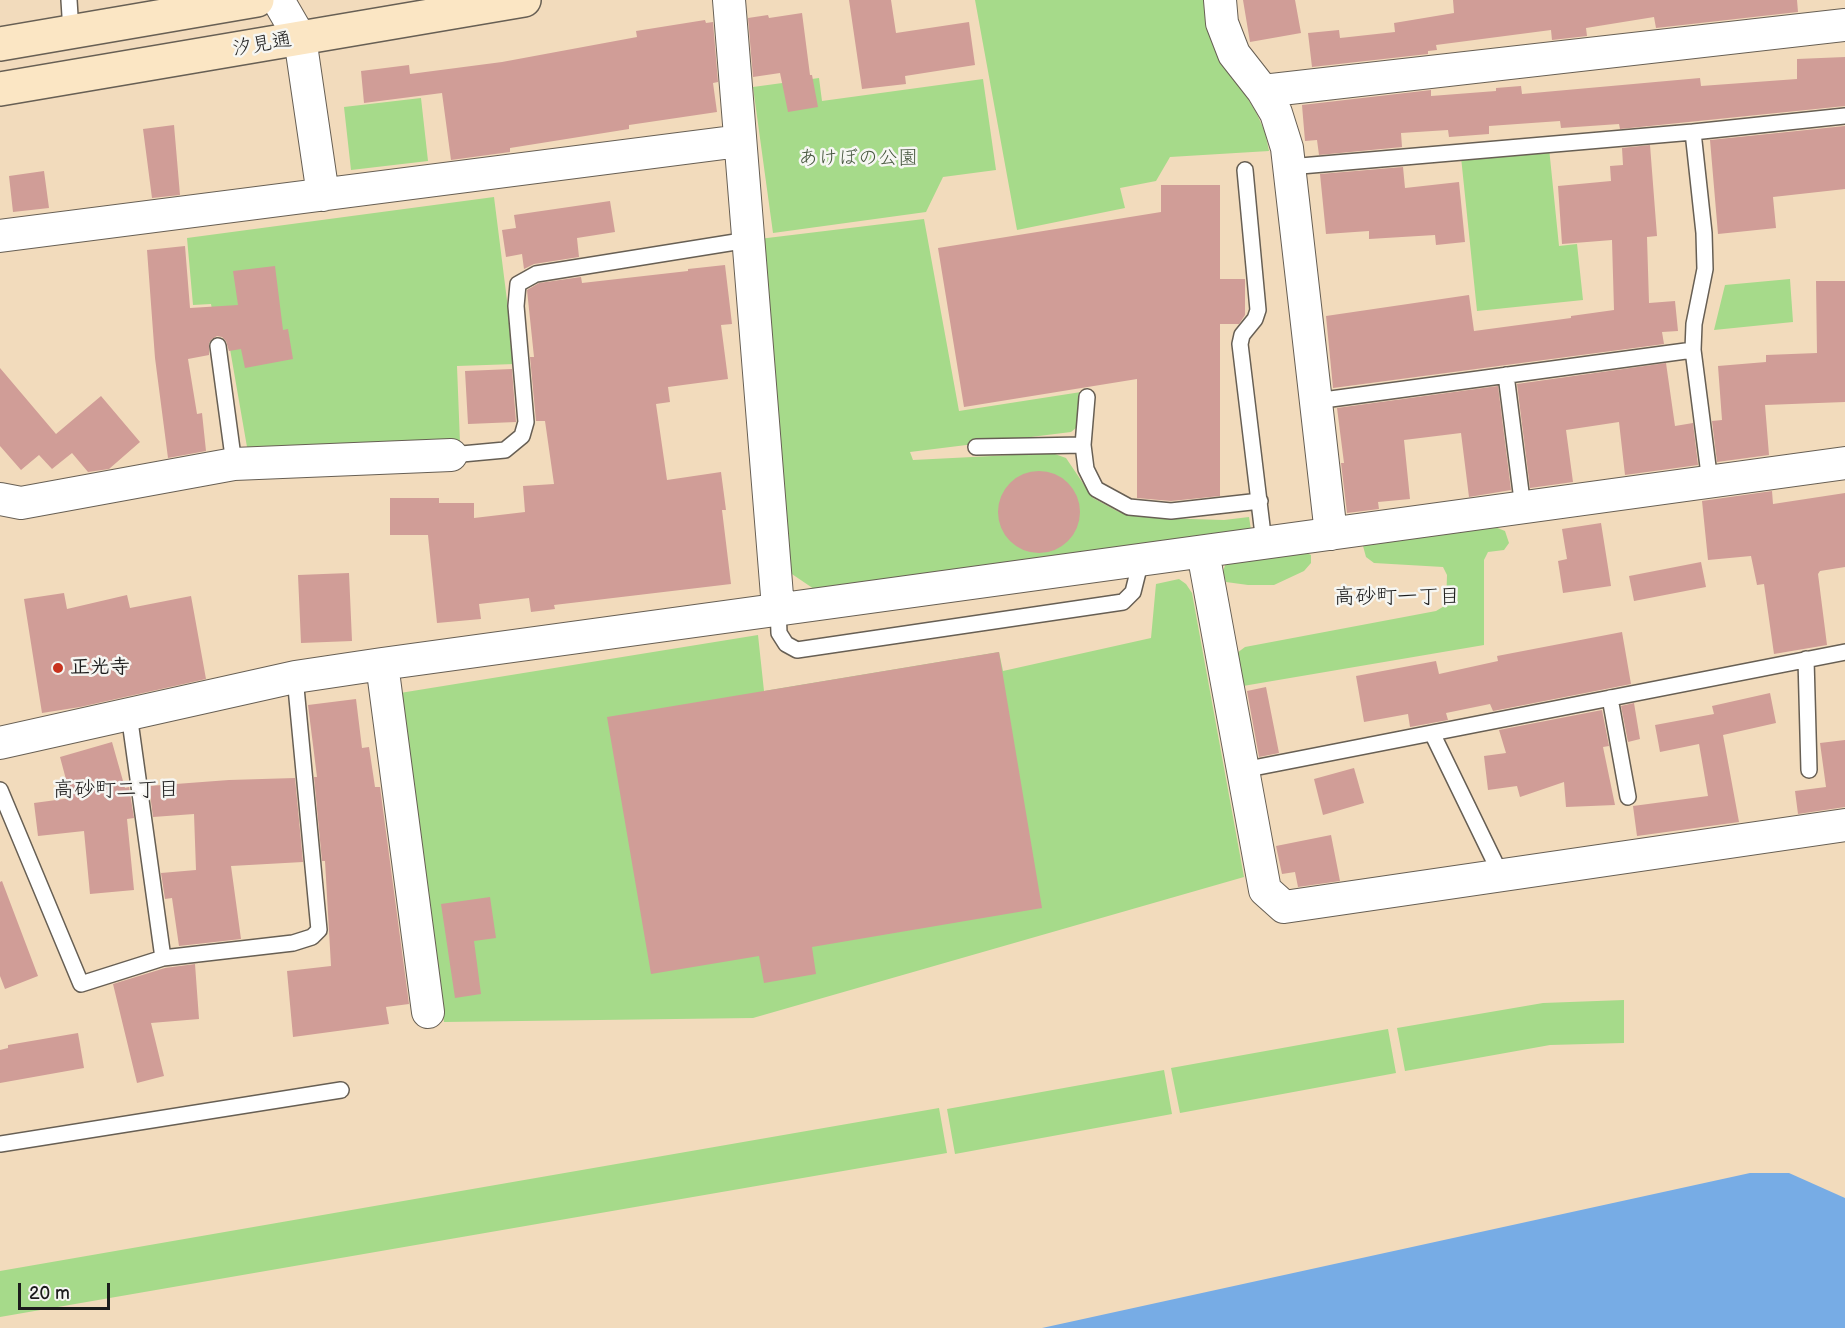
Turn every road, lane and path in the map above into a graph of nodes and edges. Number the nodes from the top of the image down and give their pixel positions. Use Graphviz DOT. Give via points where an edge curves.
graph roads {
  1 [pos="256,0"];
  2 [pos="278,0"];
  3 [pos="524,0"];
  4 [pos="729,0"];
  5 [pos="1220,0"];
  6 [pos="70,16"];
  7 [pos="1845,25"];
  8 [pos="300,38"];
  9 [pos="0,44"];
  10 [pos="0,89"];
  11 [pos="1263,91"];
  12 [pos="1845,116"];
  13 [pos="1692,132"];
  14 [pos="740,141"];
  15 [pos="1289,167"];
  16 [pos="1245,170"];
  17 [pos="323,195"];
  18 [pos="0,236"];
  19 [pos="748,240"];
  20 [pos="218,346"];
  21 [pos="1692,350"];
  22 [pos="1506,375"];
  23 [pos="1087,397"];
  24 [pos="1316,401"];
  25 [pos="1083,445"];
  26 [pos="976,447"];
  27 [pos="451,455"];
  28 [pos="1845,463"];
  29 [pos="234,464"];
  30 [pos="1710,482"];
  31 [pos="0,499"];
  32 [pos="1260,501"];
  33 [pos="1523,508"];
  34 [pos="1331,534"];
  35 [pos="1264,543"];
  36 [pos="1203,552"];
  37 [pos="1142,560"];
  38 [pos="778,608"];
  39 [pos="1845,652"];
  40 [pos="1806,659"];
  41 [pos="382,664"];
  42 [pos="295,677"];
  43 [pos="1610,698"];
  44 [pos="129,714"];
  45 [pos="1432,733"];
  46 [pos="0,742"];
  47 [pos="1243,770"];
  48 [pos="1809,770"];
  49 [pos="0,790"];
  50 [pos="1628,797"];
  51 [pos="1845,825"];
  52 [pos="1501,875"];
  53 [pos="163,958"];
  54 [pos="428,1011"];
  55 [pos="341,1090"];
  56 [pos="0,1144"];
  1 -- 6 [label="street"];
  2 -- 8 [label="street"];
  3 -- 8 [label="street, 汐見通"];
  4 -- 14 [label="street"];
  5 -- 11 [label="street" via="1222,23 1234,54"];
  6 -- 9 [label="street"];
  7 -- 11 [label="street"];
  8 -- 10 [label="street, 汐見通"];
  8 -- 17 [label="street"];
  11 -- 15 [label="street" via="1276,113"];
  12 -- 13 [label="lane"];
  13 -- 15 [label="lane"];
  13 -- 21 [label="lane" via="1705,269"];
  14 -- 17 [label="street"];
  14 -- 19 [label="street"];
  15 -- 24 [label="street"];
  16 -- 32 [label="lane" via="1258,310 1240,344"];
  17 -- 18 [label="street"];
  19 -- 27 [label="lane" via="536,274 518,284 516,306 526,422 522,436 504,450"];
  19 -- 38 [label="street"];
  20 -- 29 [label="lane"];
  21 -- 22 [label="lane"];
  21 -- 30 [label="lane"];
  22 -- 24 [label="lane"];
  22 -- 33 [label="lane"];
  23 -- 25 [label="lane"];
  24 -- 34 [label="street"];
  25 -- 26 [label="lane"];
  25 -- 32 [label="lane" via="1086,469 1096,489 1129,507 1171,512"];
  27 -- 29 [label="street"];
  28 -- 30 [label="street"];
  29 -- 31 [label="street" via="21,503"];
  30 -- 33 [label="street"];
  32 -- 35 [label="lane"];
  33 -- 34 [label="street"];
  34 -- 35 [label="street"];
  35 -- 36 [label="street"];
  36 -- 37 [label="street"];
  36 -- 47 [label="street"];
  37 -- 38 [label="street"];
  37 -- 38 [label="lane" via="1133,592 1123,602 797,650 778,633"];
  38 -- 41 [label="street"];
  39 -- 40 [label="lane"];
  40 -- 43 [label="lane"];
  40 -- 48 [label="lane"];
  41 -- 42 [label="street"];
  41 -- 54 [label="street"];
  42 -- 44 [label="street"];
  42 -- 53 [label="lane" via="319,930 312,937 293,943"];
  43 -- 45 [label="lane"];
  43 -- 50 [label="lane"];
  44 -- 46 [label="street"];
  44 -- 53 [label="lane"];
  45 -- 47 [label="lane"];
  45 -- 52 [label="lane"];
  47 -- 52 [label="street" via="1265,890 1284,907"];
  49 -- 53 [label="lane" via="81,984"];
  51 -- 52 [label="street"];
  55 -- 56 [label="lane"];
}
